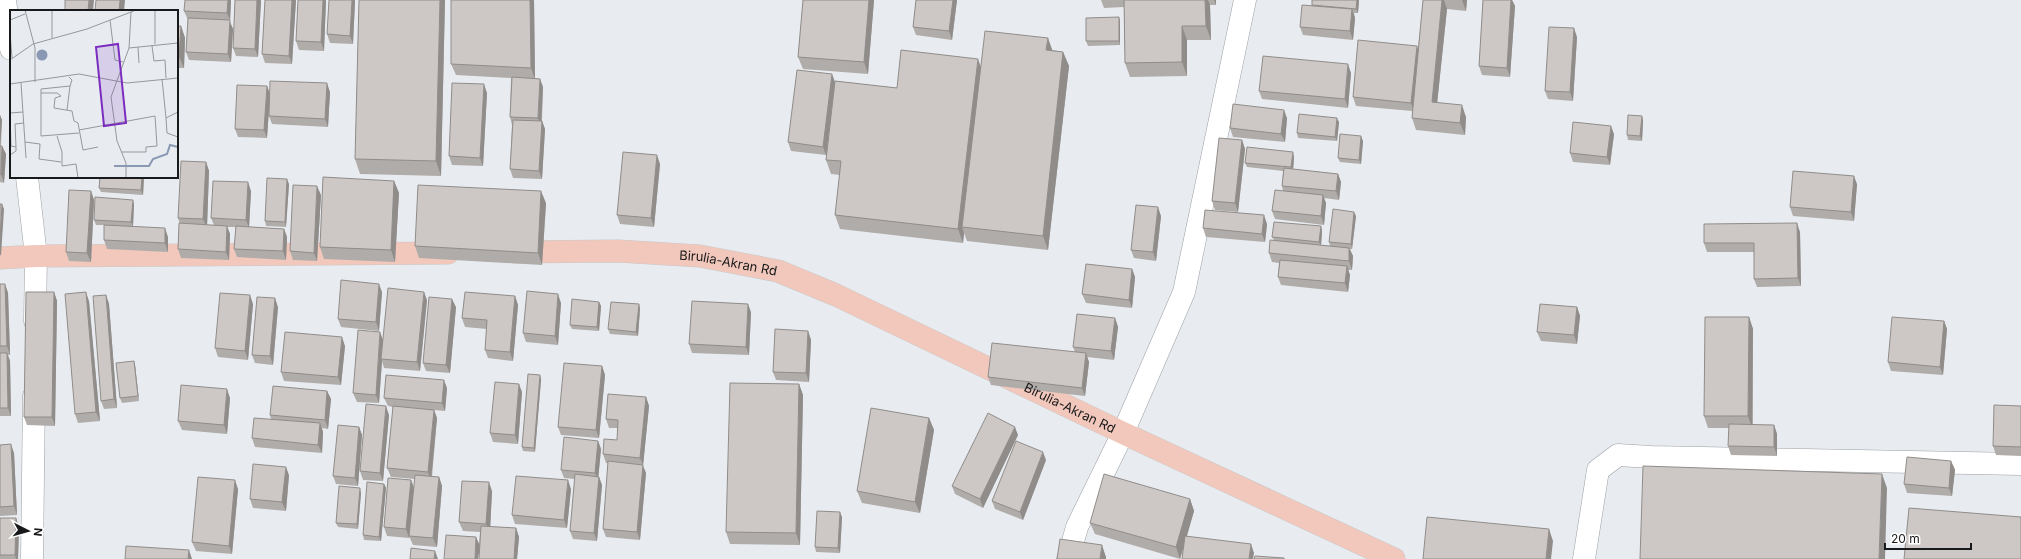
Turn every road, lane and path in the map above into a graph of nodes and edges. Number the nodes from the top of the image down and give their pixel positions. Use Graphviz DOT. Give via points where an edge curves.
graph roads {
  1 [pos="5,0"];
  2 [pos="1246,0"];
  3 [pos="10,41"];
  4 [pos="27,178"];
  5 [pos="492,252"];
  6 [pos="468,253"];
  7 [pos="36,256"];
  8 [pos="0,258"];
  9 [pos="35,344"];
  10 [pos="34,376"];
  11 [pos="1123,433"];
  12 [pos="2021,464"];
  13 [pos="32,559"];
  14 [pos="1068,559"];
  15 [pos="1394,559"];
  16 [pos="1584,559"];
  1 -- 3 [label="street"];
  2 -- 11 [label="street" via="1184,292"];
  4 -- 7 [label="street"];
  5 -- 11 [label="highway, Birulia-Akran Rd" via="618,251 700,256 778,271 836,296"];
  6 -- 7 [label="highway"];
  7 -- 8 [label="highway"];
  7 -- 9 [label="street"];
  10 -- 13 [label="street"];
  11 -- 14 [label="street" via="1077,527"];
  11 -- 15 [label="highway, Birulia-Akran Rd"];
  12 -- 16 [label="street" via="1618,455 1598,470"];
}
